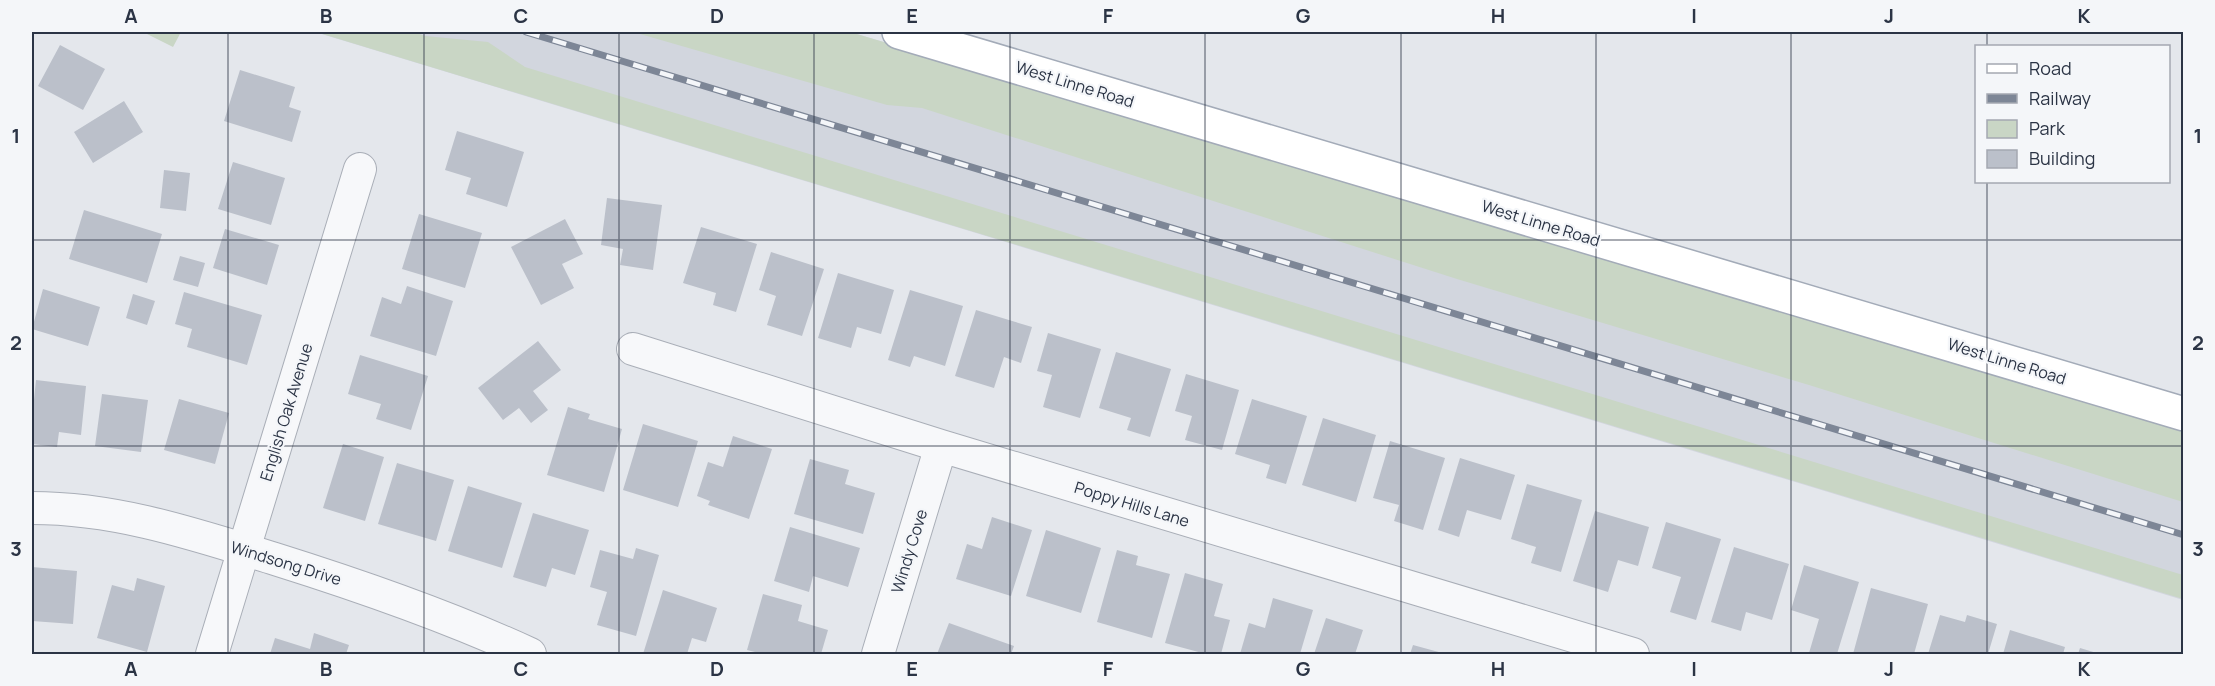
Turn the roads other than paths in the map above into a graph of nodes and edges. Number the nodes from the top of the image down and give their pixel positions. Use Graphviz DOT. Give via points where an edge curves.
graph roads {
  1 [pos="899,32"];
  2 [pos="360,170"];
  3 [pos="633,349"];
  4 [pos="2184,414"];
  5 [pos="941,446"];
  6 [pos="32,508"];
  7 [pos="244,549"];
  8 [pos="212,654"];
  9 [pos="530,654"];
  10 [pos="878,654"];
  11 [pos="1633,654"];
  1 -- 4 [label="main road, West Linne Road"];
  2 -- 7 [label="street, English Oak Avenue"];
  3 -- 5 [label="street, Poppy Hills Lane"];
  5 -- 10 [label="street, Windy Cove"];
  5 -- 11 [label="street, Poppy Hills Lane"];
  6 -- 7 [label="street, Windsong Drive" via="69,508 151,522"];
  7 -- 8 [label="street, English Oak Avenue"];
  7 -- 9 [label="street, Windsong Drive" via="346,581"];
}
